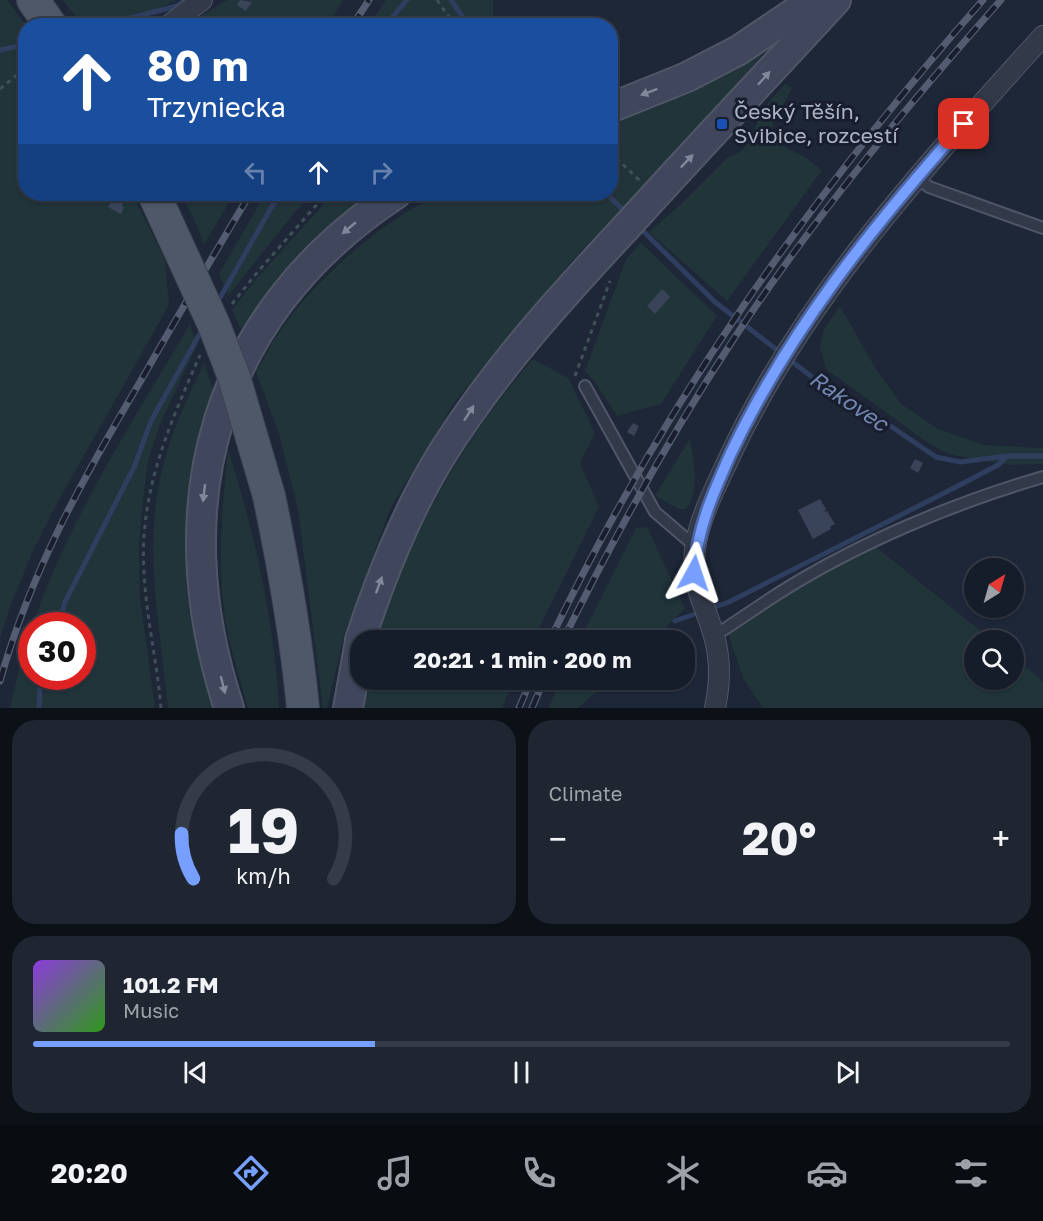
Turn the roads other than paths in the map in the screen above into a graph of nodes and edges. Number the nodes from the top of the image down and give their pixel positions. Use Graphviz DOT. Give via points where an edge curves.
graph roads {
  1 [pos="33,0"];
  2 [pos="202,0"];
  3 [pos="813,0"];
  4 [pos="836,0"];
  5 [pos="45,18"];
  6 [pos="178,18"];
  7 [pos="1043,36"];
  8 [pos="618,105"];
  9 [pos="916,177"];
  10 [pos="157,201"];
  11 [pos="385,201"];
  12 [pos="1043,228"];
  13 [pos="585,386"];
  14 [pos="1043,477"];
  15 [pos="696,547"];
  16 [pos="364,630"];
  17 [pos="712,630"];
  18 [pos="351,690"];
  19 [pos="230,708"];
  20 [pos="303,708"];
  21 [pos="348,708"];
  22 [pos="715,708"];
  1 -- 5 [label="main road"];
  2 -- 6 [label="street"];
  3 -- 8 [label="main road, one-way" via="739,50 687,77"];
  16 -- 4 [label="main road, one-way" via="410,512 475,403 554,303"];
  7 -- 9 [label="street"];
  9 -- 12 [label="lane" via="929,188"];
  9 -- 15 [label="street" via="862,243 775,369 710,499"];
  10 -- 20 [label="main road, bridge" via="234,377 269,496 297,642"];
  11 -- 19 [label="main road, one-way" via="334,240 285,294 246,356 214,435 203,500 201,567 211,639"];
  13 -- 15 [label="lane" via="655,512"];
  14 -- 17 [label="lane" via="969,500 885,537"];
  15 -- 17 [label="street" via="694,573"];
  17 -- 22 [label="street" via="719,659"];
  18 -- 21 [label="main road"];
}
